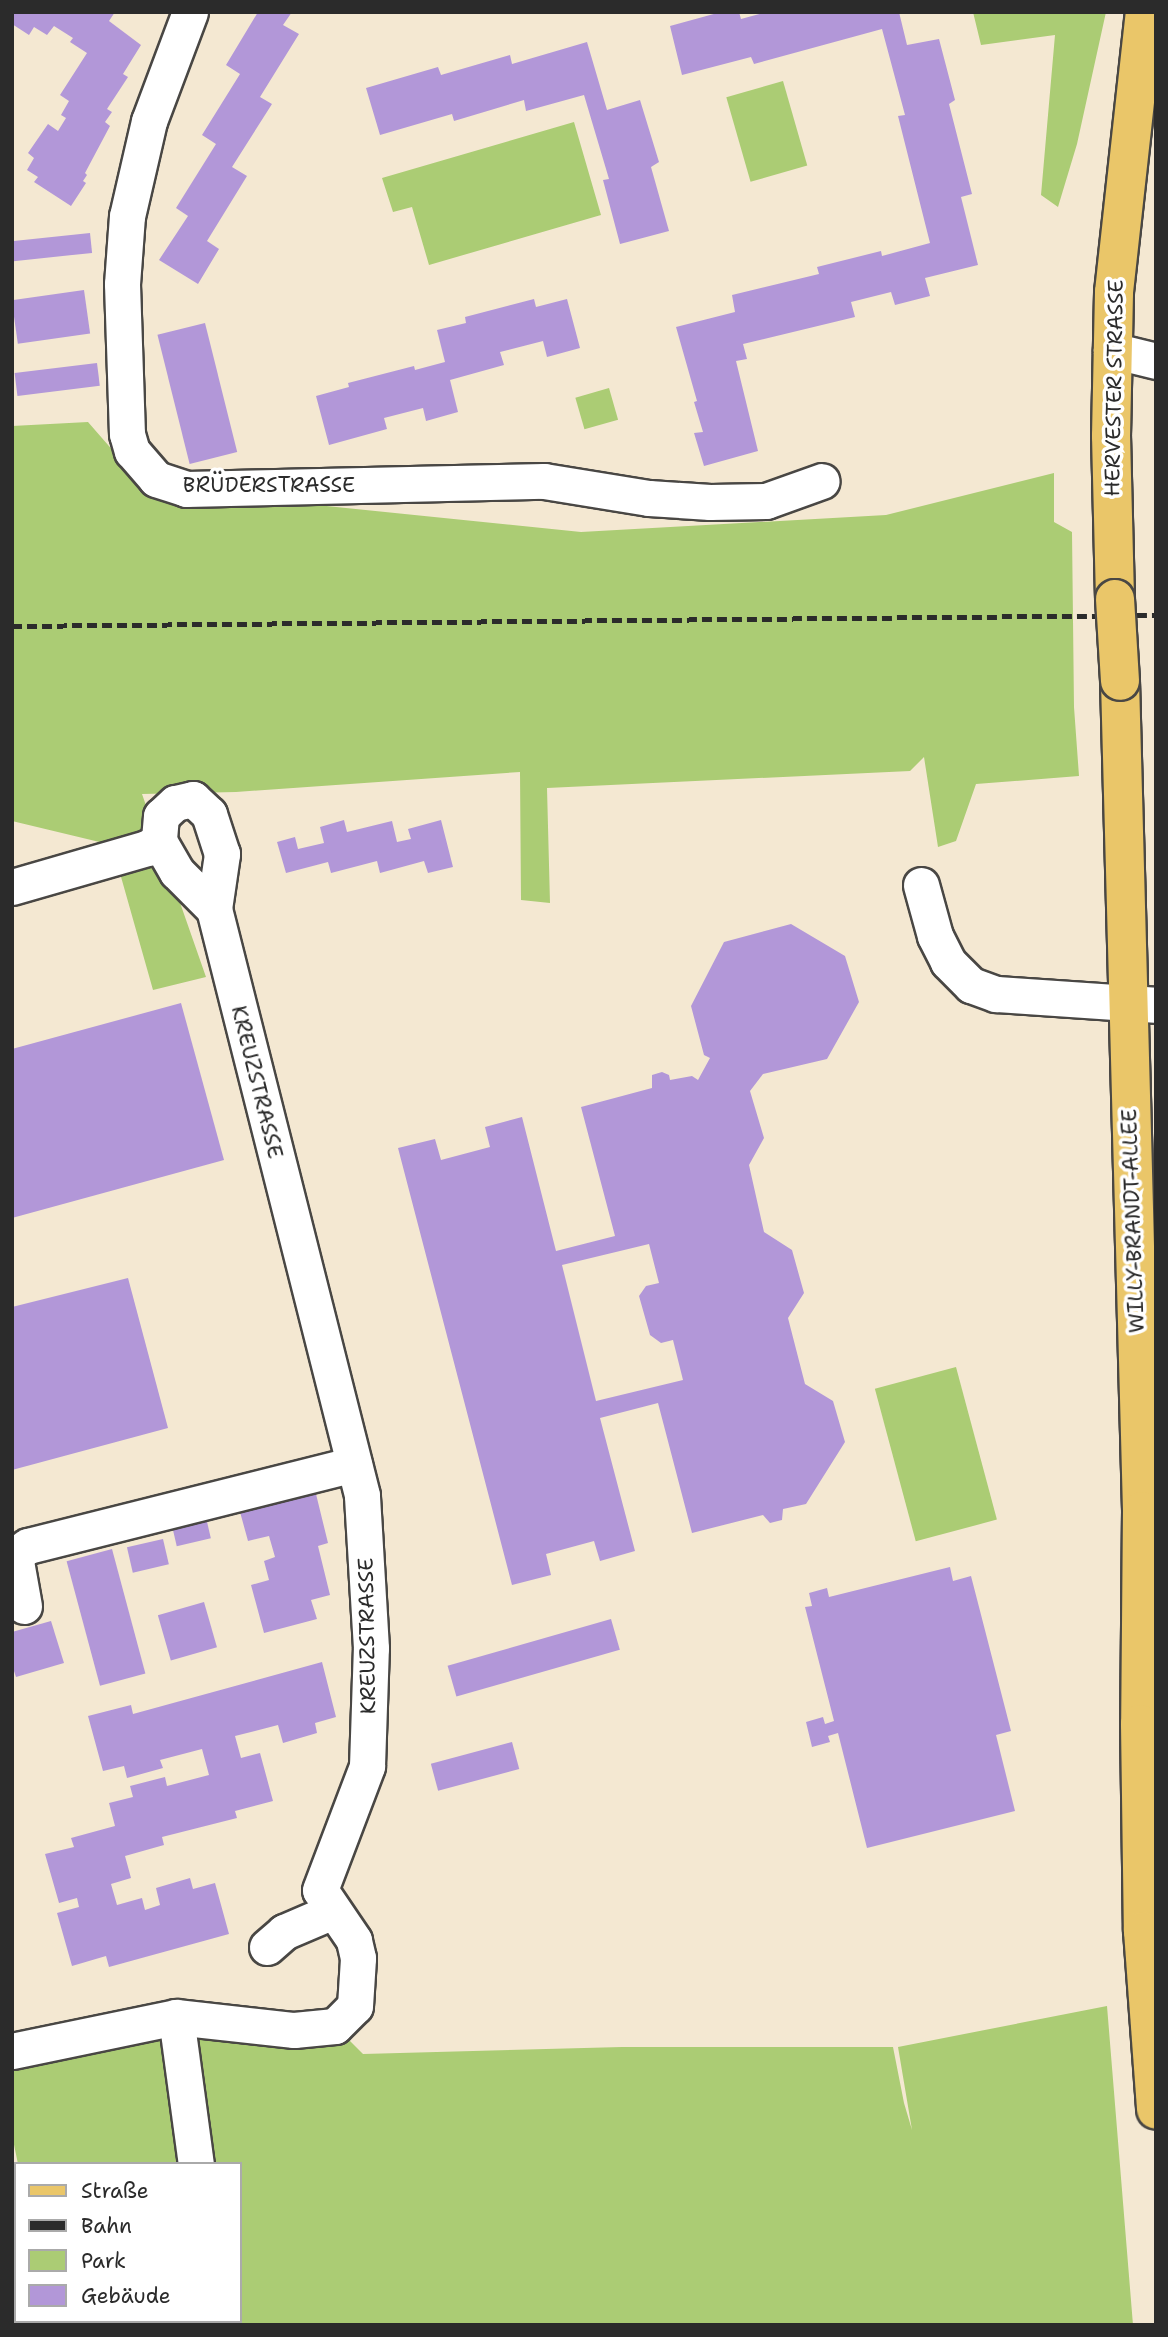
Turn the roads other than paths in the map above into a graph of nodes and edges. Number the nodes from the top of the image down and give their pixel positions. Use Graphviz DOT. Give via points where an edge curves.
graph roads {
  1 [pos="190,12"];
  2 [pos="1145,12"];
  3 [pos="1156,342"];
  4 [pos="1111,349"];
  5 [pos="1156,361"];
  6 [pos="822,481"];
  7 [pos="1120,681"];
  8 [pos="159,841"];
  9 [pos="921,885"];
  10 [pos="12,887"];
  11 [pos="214,909"];
  12 [pos="1142,1004"];
  13 [pos="354,1464"];
  14 [pos="24,1606"];
  15 [pos="1148,1724"];
  16 [pos="333,1911"];
  17 [pos="267,1947"];
  18 [pos="176,2017"];
  19 [pos="12,2051"];
  20 [pos="1156,2110"];
  21 [pos="196,2162"];
  1 -- 6 [label="street, BRÜDERSTRASSE" via="149,121 127,216 122,284 127,434 132,452 156,479 186,489 544,481 649,498 710,502 766,502"];
  2 -- 4 [label="main road, HERVESTER STRASSE"];
  3 -- 4 [label="street"];
  4 -- 5 [label="street"];
  4 -- 7 [label="main road, HERVESTER STRASSE, bridge"];
  7 -- 12 [label="main road, WILLY-BRANDT-ALLEE"];
  8 -- 10 [label="street"];
  8 -- 11 [label="street" via="177,872"];
  8 -- 11 [label="street, KREUZSTRASSE" via="161,816 174,803 193,799 209,814 222,854"];
  9 -- 12 [label="street" via="934,936 948,962 971,985 996,994"];
  11 -- 13 [label="street, KREUZSTRASSE"];
  12 -- 15 [label="main road, WILLY-BRANDT-ALLEE" via="1142,1497"];
  13 -- 14 [label="street" via="28,1546 16,1561"];
  13 -- 16 [label="street, KREUZSTRASSE" via="362,1495 371,1648 367,1766 320,1890"];
  15 -- 20 [label="main road, WILLY-BRANDT-ALLEE" via="1143,1931"];
  16 -- 17 [label="street" via="284,1932"];
  16 -- 18 [label="street, KREUZSTRASSE" via="354,1940 358,1958 355,2006 335,2026 294,2030"];
  18 -- 19 [label="street, KREUZSTRASSE"];
  18 -- 21 [label="street"];
}
